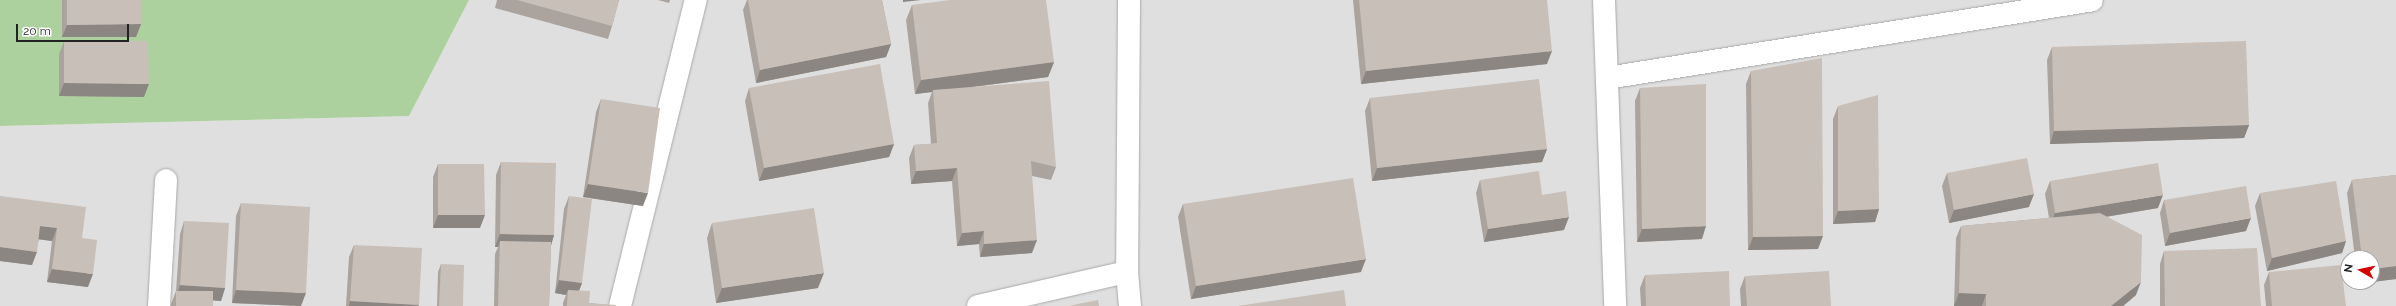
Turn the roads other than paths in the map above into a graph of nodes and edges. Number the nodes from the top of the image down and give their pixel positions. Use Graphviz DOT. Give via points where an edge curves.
graph roads {
  1 [pos="696,0"];
  2 [pos="1129,0"];
  3 [pos="1604,0"];
  4 [pos="2092,0"];
  5 [pos="1607,78"];
  6 [pos="166,180"];
  7 [pos="1127,272"];
  8 [pos="159,306"];
  9 [pos="620,306"];
  10 [pos="978,306"];
  11 [pos="1130,306"];
  12 [pos="1615,306"];
  1 -- 9 [label="street"];
  2 -- 7 [label="street"];
  3 -- 5 [label="street"];
  4 -- 5 [label="street"];
  5 -- 12 [label="street"];
  6 -- 8 [label="street"];
  7 -- 10 [label="street"];
  7 -- 11 [label="street"];
}
